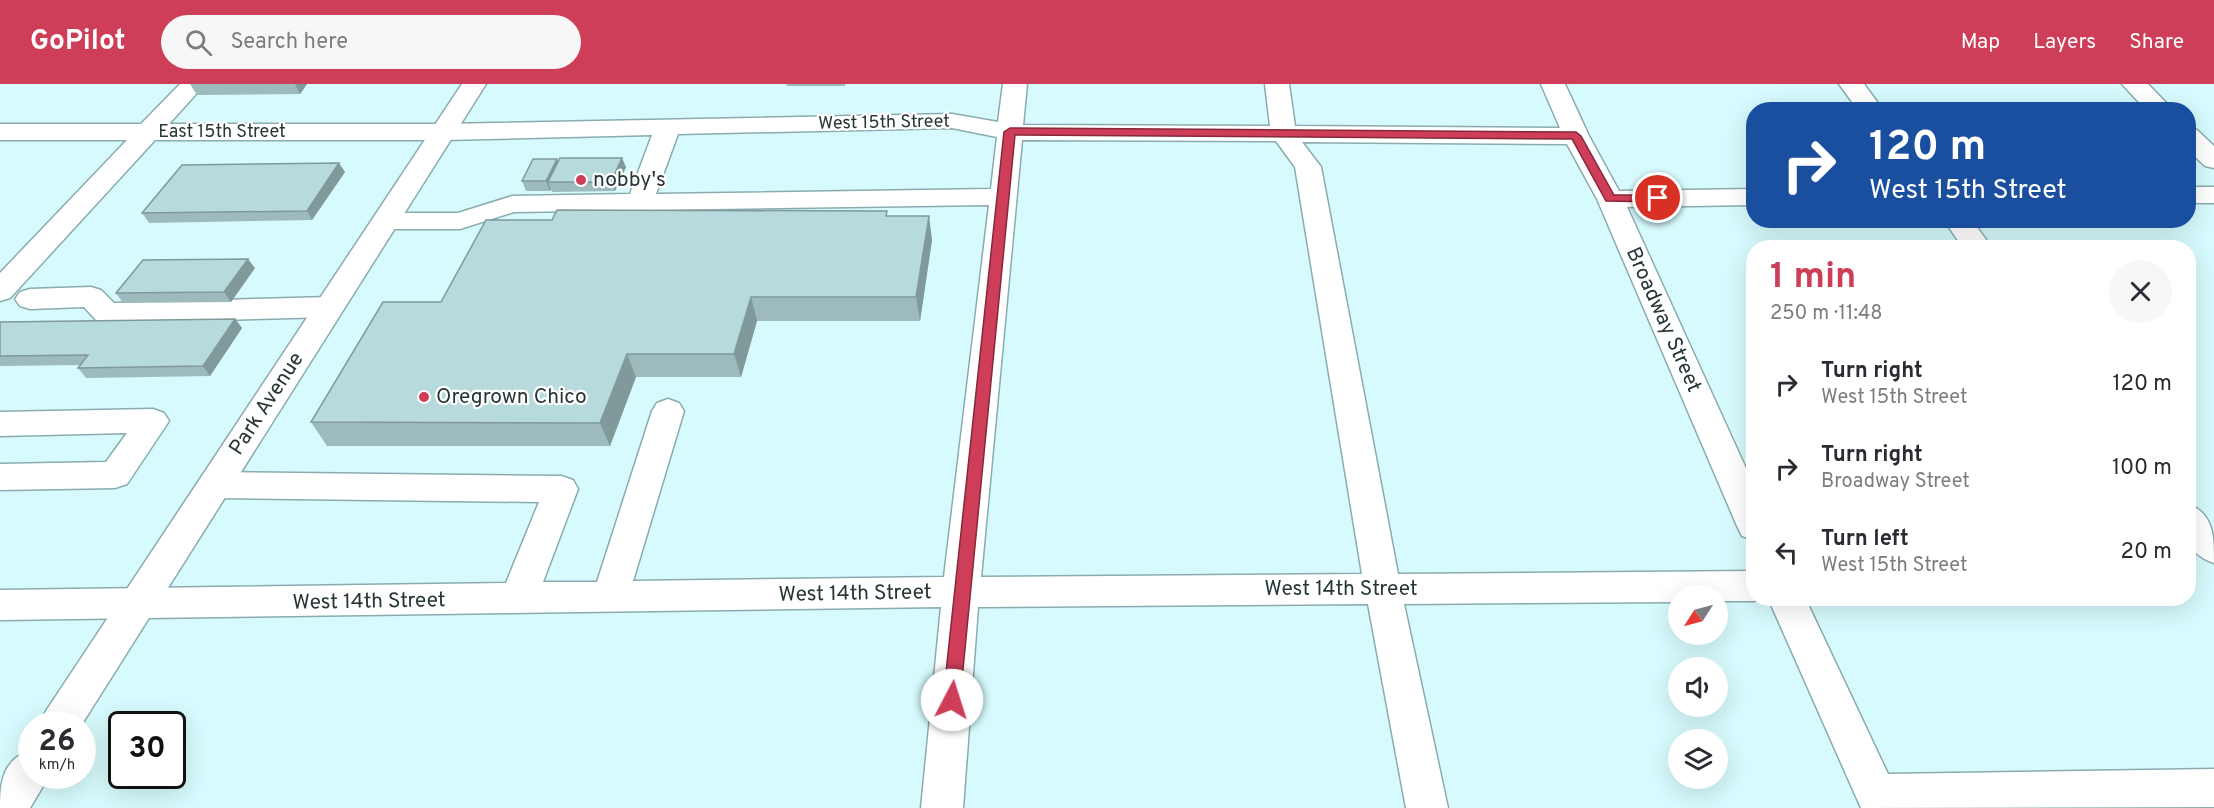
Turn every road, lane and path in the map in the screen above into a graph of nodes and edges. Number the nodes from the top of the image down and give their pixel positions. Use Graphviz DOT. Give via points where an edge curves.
graph roads {
  1 [pos="193,84"];
  2 [pos="474,84"];
  3 [pos="1015,84"];
  4 [pos="1277,84"];
  5 [pos="1553,84"];
  6 [pos="1851,84"];
  7 [pos="2134,84"];
  8 [pos="1865,102"];
  9 [pos="2153,102"];
  10 [pos="668,127"];
  11 [pos="0,132"];
  12 [pos="148,132"];
  13 [pos="444,132"];
  14 [pos="1010,132"];
  15 [pos="1283,133"];
  16 [pos="1576,136"];
  17 [pos="2196,143"];
  18 [pos="2214,160"];
  19 [pos="2196,195"];
  20 [pos="2214,195"];
  21 [pos="1002,197"];
  22 [pos="1746,197"];
  23 [pos="1610,199"];
  24 [pos="640,202"];
  25 [pos="386,221"];
  26 [pos="0,291"];
  27 [pos="30,299"];
  28 [pos="330,307"];
  29 [pos="668,411"];
  30 [pos="0,424"];
  31 [pos="0,477"];
  32 [pos="214,485"];
  33 [pos="1746,508"];
  34 [pos="2196,527"];
  35 [pos="2214,549"];
  36 [pos="1746,586"];
  37 [pos="1383,589"];
  38 [pos="961,592"];
  39 [pos="610,598"];
  40 [pos="518,599"];
  41 [pos="0,605"];
  42 [pos="137,605"];
  43 [pos="1790,606"];
  44 [pos="68,711"];
  45 [pos="2214,788"];
  46 [pos="18,789"];
  47 [pos="1879,801"];
  48 [pos="6,808"];
  49 [pos="942,808"];
  50 [pos="1427,808"];
  1 -- 12 [label="street"];
  2 -- 13 [label="street, Park Avenue"];
  3 -- 14 [label="street"];
  4 -- 15 [label="street"];
  5 -- 16 [label="street, Broadway Street"];
  6 -- 8 [label="street"];
  7 -- 9 [label="street"];
  10 -- 13 [label="street, West 15th Street"];
  10 -- 14 [label="street, West 15th Street" via="952,121"];
  10 -- 24 [label="street"];
  11 -- 12 [label="street, East 15th Street"];
  12 -- 13 [label="street, East 15th Street"];
  12 -- 26 [label="street"];
  13 -- 25 [label="street, Park Avenue"];
  14 -- 15 [label="street, West 15th Street"];
  14 -- 21 [label="street"];
  15 -- 16 [label="street, West 15th Street"];
  15 -- 37 [label="street" via="1308,167"];
  16 -- 23 [label="street, Broadway Street"];
  17 -- 18 [label="street"];
  19 -- 20 [label="street"];
  21 -- 24 [label="street"];
  21 -- 38 [label="street"];
  22 -- 23 [label="street"];
  23 -- 33 [label="street, Broadway Street"];
  24 -- 25 [label="street" via="513,204 460,221"];
  25 -- 28 [label="street, Park Avenue"];
  27 -- 28 [label="street" via="92,297 107,313"];
  28 -- 32 [label="street, Park Avenue"];
  29 -- 39 [label="street"];
  30 -- 31 [label="street" via="153,421 115,475"];
  32 -- 40 [label="street" via="561,489"];
  32 -- 42 [label="street, Park Avenue"];
  34 -- 35 [label="street"];
  36 -- 37 [label="street, West 14th Street"];
  37 -- 38 [label="street, West 14th Street"];
  37 -- 50 [label="street"];
  38 -- 39 [label="street, West 14th Street"];
  38 -- 49 [label="street"];
  39 -- 40 [label="street, West 14th Street"];
  40 -- 42 [label="street, West 14th Street"];
  41 -- 42 [label="street, West 14th Street"];
  42 -- 44 [label="street, Park Avenue"];
  43 -- 47 [label="street"];
  45 -- 47 [label="street"];
  46 -- 48 [label="street"];
}
